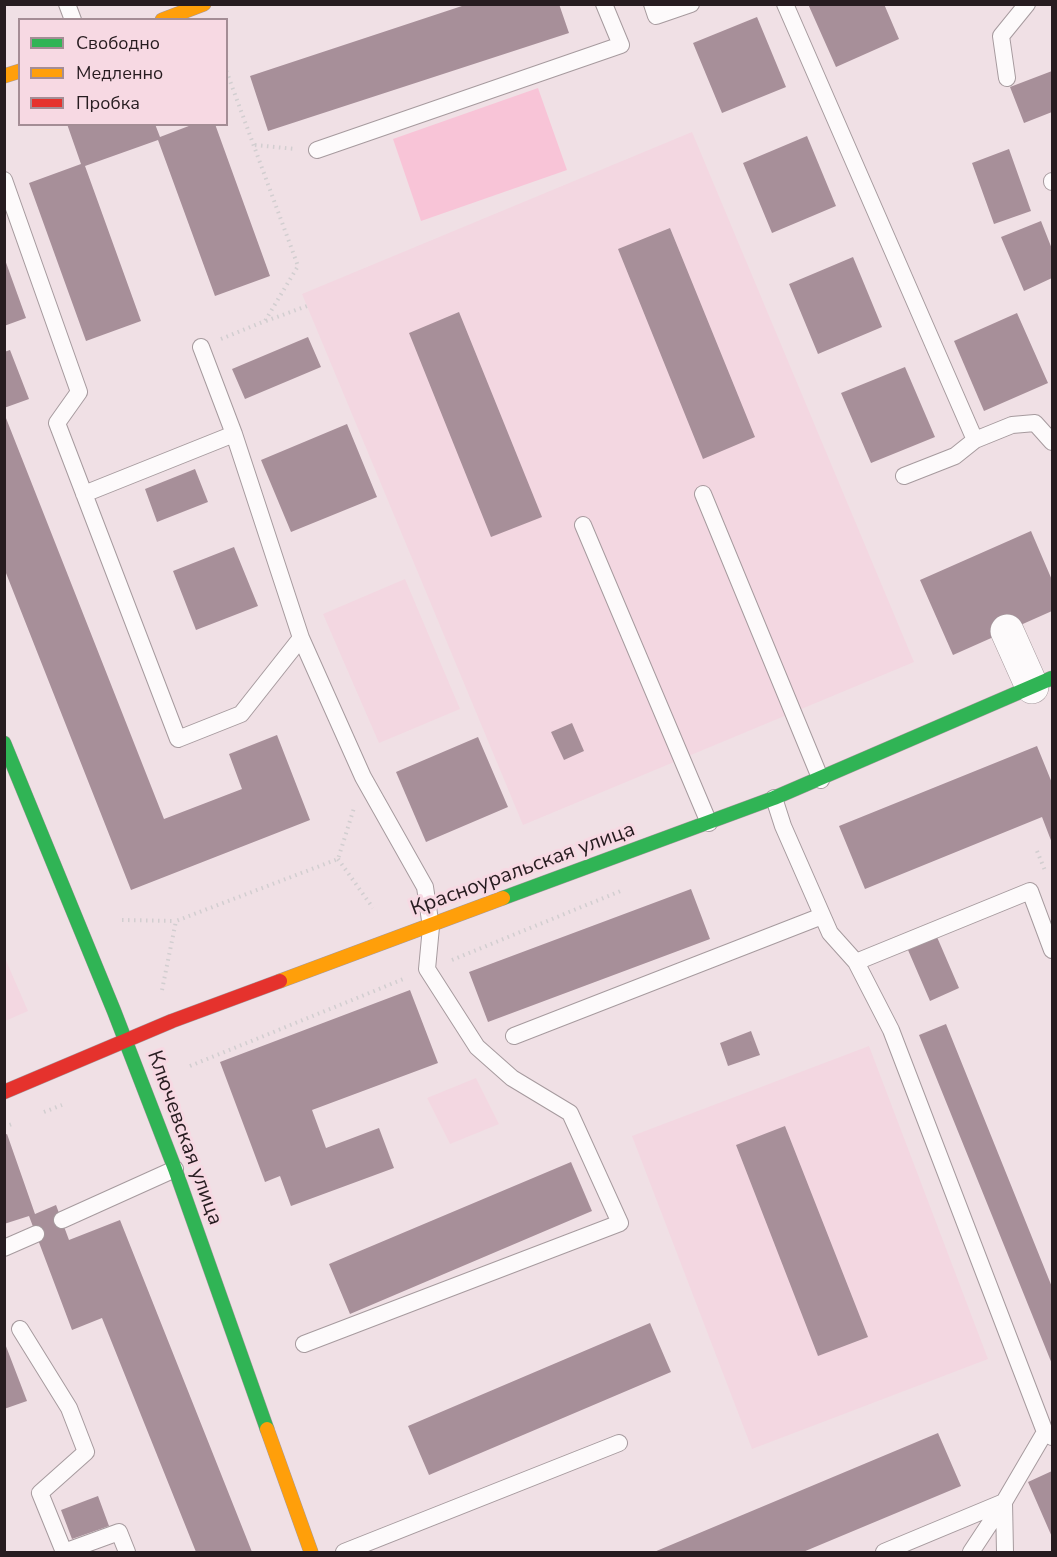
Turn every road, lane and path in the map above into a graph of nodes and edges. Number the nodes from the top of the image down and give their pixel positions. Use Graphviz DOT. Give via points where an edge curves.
graph roads {
  1 [pos="204,4"];
  2 [pos="604,4"];
  3 [pos="652,4"];
  4 [pos="691,4"];
  5 [pos="785,4"];
  6 [pos="1027,4"];
  7 [pos="167,18"];
  8 [pos="228,75"];
  9 [pos="1008,78"];
  10 [pos="255,145"];
  11 [pos="317,150"];
  12 [pos="4,180"];
  13 [pos="307,306"];
  14 [pos="265,321"];
  15 [pos="201,347"];
  16 [pos="234,435"];
  17 [pos="975,440"];
  18 [pos="1053,442"];
  19 [pos="904,476"];
  20 [pos="84,494"];
  21 [pos="703,494"];
  22 [pos="583,525"];
  23 [pos="1007,631"];
  24 [pos="301,638"];
  25 [pos="1042,682"];
  26 [pos="4,743"];
  27 [pos="363,777"];
  28 [pos="821,780"];
  29 [pos="774,798"];
  30 [pos="709,824"];
  31 [pos="338,859"];
  32 [pos="627,889"];
  33 [pos="373,908"];
  34 [pos="822,916"];
  35 [pos="122,920"];
  36 [pos="176,921"];
  37 [pos="431,927"];
  38 [pos="1053,950"];
  39 [pos="856,962"];
  40 [pos="427,969"];
  41 [pos="161,994"];
  42 [pos="514,1036"];
  43 [pos="126,1040"];
  44 [pos="190,1066"];
  45 [pos="4,1092"];
  46 [pos="175,1169"];
  47 [pos="62,1220"];
  48 [pos="36,1234"];
  49 [pos="4,1248"];
  50 [pos="20,1329"];
  51 [pos="304,1344"];
  52 [pos="1049,1435"];
  53 [pos="619,1443"];
  54 [pos="1004,1502"];
  55 [pos="127,1552"];
  56 [pos="311,1552"];
  57 [pos="345,1552"];
  58 [pos="884,1552"];
  59 [pos="971,1552"];
  60 [pos="1005,1552"];
  1 -- 7 [label="street"];
  2 -- 11 [label="lane" via="621,45"];
  3 -- 4 [label="lane" via="656,16"];
  5 -- 17 [label="lane"];
  6 -- 9 [label="lane" via="1001,36"];
  8 -- 10 [label="path"];
  10 -- 11 [label="path"];
  10 -- 14 [label="path" via="298,266"];
  12 -- 20 [label="lane" via="79,392 57,423"];
  13 -- 14 [label="path"];
  14 -- 15 [label="path"];
  15 -- 16 [label="lane"];
  16 -- 20 [label="lane"];
  16 -- 24 [label="lane"];
  17 -- 18 [label="lane" via="1012,425 1035,423"];
  17 -- 19 [label="lane" via="955,456"];
  20 -- 24 [label="lane" via="178,739 241,714"];
  21 -- 28 [label="lane"];
  22 -- 30 [label="lane"];
  23 -- 25 [label="street"];
  24 -- 27 [label="lane"];
  25 -- 28 [label="street, Красноуральская улица"];
  26 -- 43 [label="street, Ключевская улица"];
  27 -- 31 [label="path"];
  27 -- 37 [label="lane" via="425,887"];
  28 -- 29 [label="street, Красноуральская улица"];
  29 -- 30 [label="street, Красноуральская улица"];
  29 -- 34 [label="lane"];
  30 -- 37 [label="street, Красноуральская улица"];
  31 -- 33 [label="path"];
  31 -- 36 [label="path"];
  32 -- 40 [label="path"];
  34 -- 39 [label="lane" via="830,933"];
  34 -- 42 [label="lane"];
  35 -- 36 [label="path"];
  36 -- 41 [label="path"];
  37 -- 40 [label="lane"];
  37 -- 43 [label="street, Красноуральская улица"];
  38 -- 39 [label="lane" via="1030,891"];
  39 -- 52 [label="lane" via="891,1030"];
  40 -- 44 [label="path"];
  40 -- 51 [label="lane" via="477,1047 512,1078 570,1113 620,1223"];
  43 -- 45 [label="street, Красноуральская улица"];
  43 -- 46 [label="street, Ключевская улица"];
  46 -- 47 [label="lane"];
  46 -- 56 [label="street, Ключевская улица"];
  48 -- 49 [label="lane"];
  50 -- 55 [label="lane" via="69,1408 86,1452 40,1493 64,1552 119,1532"];
  52 -- 54 [label="lane"];
  53 -- 57 [label="lane"];
  54 -- 58 [label="lane"];
  54 -- 59 [label="lane"];
  54 -- 60 [label="lane"];
}
